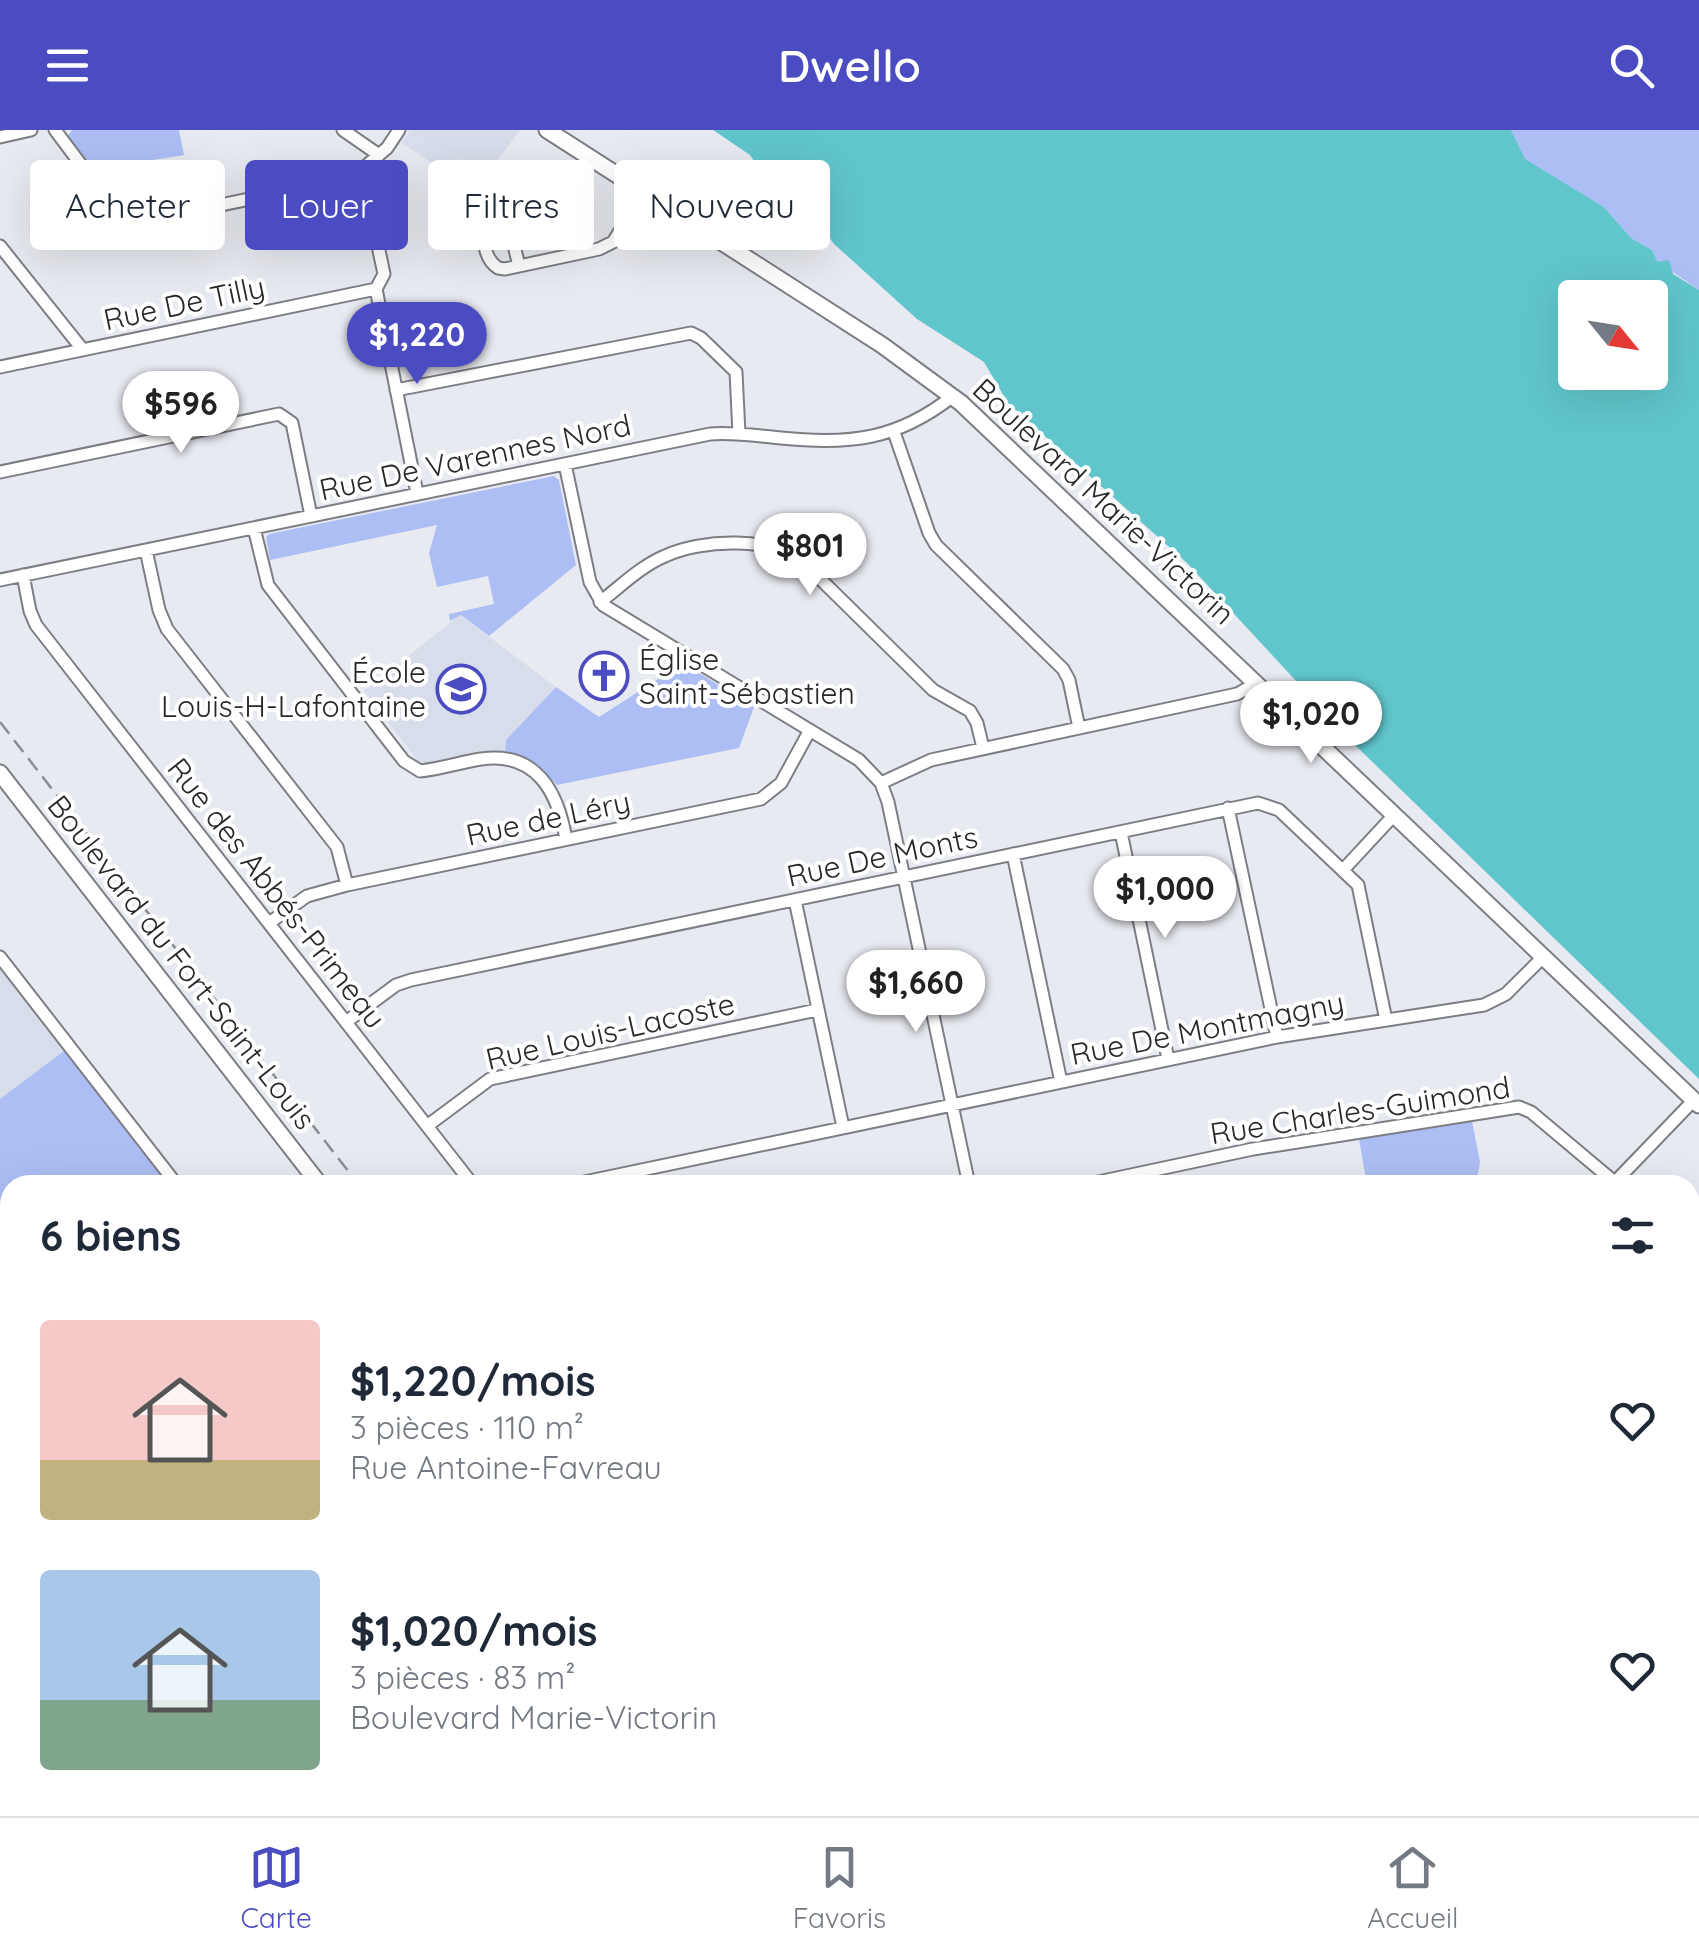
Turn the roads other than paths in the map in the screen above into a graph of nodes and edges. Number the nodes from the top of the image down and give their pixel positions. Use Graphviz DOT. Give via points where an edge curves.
graph roads {
  1 [pos="31,130"];
  2 [pos="55,130"];
  3 [pos="342,130"];
  4 [pos="399,130"];
  5 [pos="547,130"];
  6 [pos="369,132"];
  7 [pos="0,137"];
  8 [pos="366,146"];
  9 [pos="379,154"];
  10 [pos="365,160"];
  11 [pos="372,160"];
  12 [pos="614,174"];
  13 [pos="245,200"];
  14 [pos="614,238"];
  15 [pos="0,246"];
  16 [pos="380,250"];
  17 [pos="733,250"];
  18 [pos="520,266"];
  19 [pos="376,288"];
  20 [pos="82,350"];
  21 [pos="0,367"];
  22 [pos="396,390"];
  23 [pos="952,396"];
  24 [pos="894,432"];
  25 [pos="739,434"];
  26 [pos="565,464"];
  27 [pos="0,472"];
  28 [pos="417,494"];
  29 [pos="311,516"];
  30 [pos="254,528"];
  31 [pos="146,550"];
  32 [pos="23,575"];
  33 [pos="0,580"];
  34 [pos="600,602"];
  35 [pos="1257,684"];
  36 [pos="1079,728"];
  37 [pos="810,730"];
  38 [pos="982,748"];
  39 [pos="0,773"];
  40 [pos="880,784"];
  41 [pos="1228,808"];
  42 [pos="1394,814"];
  43 [pos="1121,832"];
  44 [pos="566,839"];
  45 [pos="1013,854"];
  46 [pos="1342,870"];
  47 [pos="904,876"];
  48 [pos="347,885"];
  49 [pos="795,900"];
  50 [pos="269,923"];
  51 [pos="1544,956"];
  52 [pos="0,957"];
  53 [pos="818,1010"];
  54 [pos="1386,1020"];
  55 [pos="346,1022"];
  56 [pos="1276,1037"];
  57 [pos="1168,1059"];
  58 [pos="1061,1082"];
  59 [pos="1696,1103"];
  60 [pos="952,1105"];
  61 [pos="427,1126"];
  62 [pos="843,1128"];
  63 [pos="169,1175"];
  64 [pos="312,1175"];
  65 [pos="465,1175"];
  66 [pos="618,1175"];
  67 [pos="967,1175"];
  68 [pos="1132,1175"];
  69 [pos="1607,1175"];
  70 [pos="1625,1175"];
  1 -- 7 [label="street"];
  2 -- 13 [label="street" via="121,218 133,223"];
  3 -- 8 [label="street"];
  4 -- 9 [label="street"];
  5 -- 12 [label="street, Boulevard Marie-Victorin"];
  6 -- 8 [label="street"];
  8 -- 9 [label="street"];
  8 -- 10 [label="street"];
  9 -- 11 [label="street"];
  14 -- 18 [label="street" via="608,247"];
  15 -- 20 [label="street"];
  16 -- 19 [label="street" via="384,274"];
  17 -- 23 [label="street, Boulevard Marie-Victorin"];
  19 -- 20 [label="street, Rue De Tilly"];
  19 -- 22 [label="street"];
  20 -- 21 [label="street, Rue De Tilly"];
  22 -- 25 [label="street" via="691,333 736,372"];
  22 -- 28 [label="street"];
  23 -- 24 [label="street, Rue De Varennes Nord"];
  23 -- 35 [label="street, Boulevard Marie-Victorin"];
  24 -- 25 [label="street, Rue De Varennes Nord" via="834,442"];
  24 -- 36 [label="street" via="932,539 1063,669"];
  25 -- 26 [label="street, Rue De Varennes Nord"];
  26 -- 28 [label="street, Rue De Varennes Nord"];
  26 -- 34 [label="street"];
  27 -- 29 [label="street" via="279,414 292,423"];
  28 -- 29 [label="street, Rue De Varennes Nord"];
  29 -- 30 [label="street, Rue De Varennes Nord"];
  30 -- 31 [label="street, Rue De Varennes Nord"];
  30 -- 44 [label="street" via="272,593 409,766 425,770 493,758 523,765 552,790"];
  31 -- 32 [label="street, Rue De Varennes Nord"];
  31 -- 48 [label="street" via="164,624 337,847"];
  32 -- 33 [label="street, Rue De Varennes Nord"];
  32 -- 50 [label="street, Rue des Abbés-Primeau" via="36,624"];
  34 -- 37 [label="street"];
  34 -- 38 [label="street" via="650,564 680,551 718,545 784,552 804,563 933,690 970,711"];
  35 -- 36 [label="street"];
  35 -- 42 [label="street, Boulevard Marie-Victorin"];
  36 -- 38 [label="street"];
  37 -- 40 [label="street" via="859,760"];
  37 -- 44 [label="street, Rue de Léry" via="767,796"];
  38 -- 40 [label="street" via="924,762"];
  39 -- 64 [label="street, Boulevard du Fort-Saint-Louis"];
  40 -- 47 [label="street"];
  41 -- 43 [label="street, Rue De Monts"];
  41 -- 46 [label="street, Rue De Monts" via="1274,806"];
  41 -- 56 [label="street"];
  42 -- 46 [label="street"];
  42 -- 51 [label="street, Boulevard Marie-Victorin"];
  43 -- 45 [label="street, Rue De Monts"];
  43 -- 57 [label="street"];
  44 -- 48 [label="street, Rue de Léry"];
  45 -- 47 [label="street, Rue De Monts"];
  45 -- 58 [label="street"];
  46 -- 54 [label="street, Rue De Monts" via="1360,890"];
  47 -- 49 [label="street, Rue De Monts"];
  47 -- 60 [label="street"];
  48 -- 50 [label="street, Rue de Léry" via="306,896"];
  49 -- 53 [label="street"];
  49 -- 55 [label="street, Rue De Monts" via="412,980"];
  50 -- 55 [label="street, Rue des Abbés-Primeau"];
  51 -- 54 [label="street, Rue De Montmagny" via="1492,1002"];
  51 -- 59 [label="street, Boulevard Marie-Victorin"];
  52 -- 63 [label="street"];
  53 -- 61 [label="street, Rue Louis-Lacoste" via="490,1079"];
  53 -- 62 [label="street"];
  54 -- 56 [label="street, Rue De Montmagny"];
  55 -- 61 [label="street, Rue des Abbés-Primeau"];
  56 -- 57 [label="street, Rue De Montmagny"];
  57 -- 58 [label="street, Rue De Montmagny"];
  58 -- 60 [label="street, Rue De Montmagny"];
  59 -- 70 [label="street"];
  60 -- 62 [label="street, Rue De Montmagny"];
  60 -- 67 [label="street"];
  61 -- 65 [label="street, Rue des Abbés-Primeau"];
  62 -- 66 [label="street, Rue De Montmagny"];
  68 -- 69 [label="street, Rue Charles-Guimond" via="1514,1107 1531,1112"];
}
